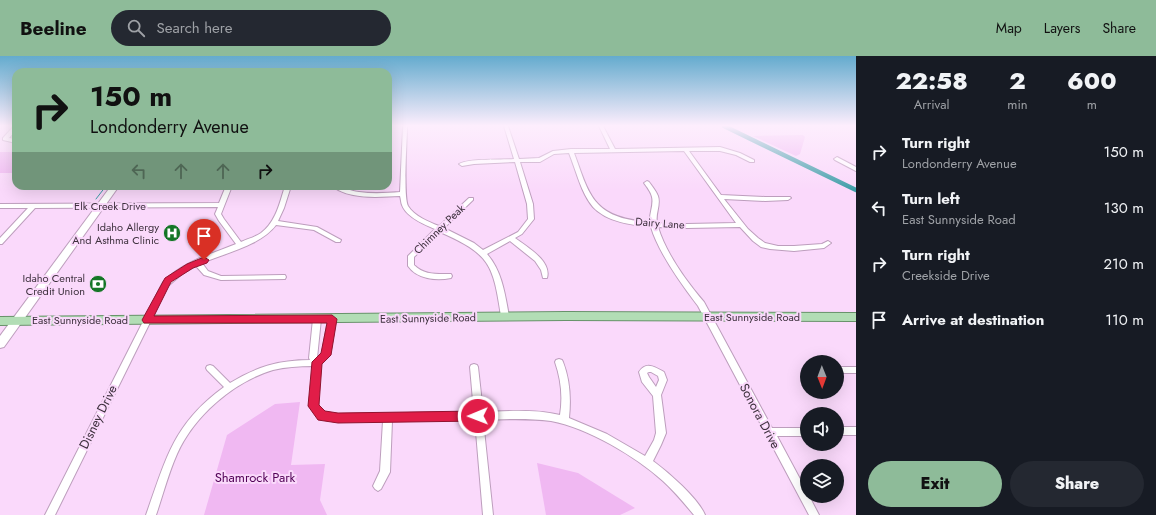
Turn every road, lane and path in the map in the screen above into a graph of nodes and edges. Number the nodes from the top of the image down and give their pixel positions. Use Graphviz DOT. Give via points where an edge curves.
graph roads {
  1 [pos="404,147"];
  2 [pos="513,147"];
  3 [pos="614,150"];
  4 [pos="686,150"];
  5 [pos="571,151"];
  6 [pos="837,159"];
  7 [pos="518,161"];
  8 [pos="752,161"];
  9 [pos="462,164"];
  10 [pos="856,169"];
  11 [pos="647,183"];
  12 [pos="112,190"];
  13 [pos="228,190"];
  14 [pos="286,190"];
  15 [pos="343,190"];
  16 [pos="403,194"];
  17 [pos="720,197"];
  18 [pos="788,198"];
  19 [pos="471,199"];
  20 [pos="221,205"];
  21 [pos="0,206"];
  22 [pos="33,206"];
  23 [pos="100,206"];
  24 [pos="274,223"];
  25 [pos="654,225"];
  26 [pos="742,225"];
  27 [pos="438,228"];
  28 [pos="511,238"];
  29 [pos="338,240"];
  30 [pos="0,242"];
  31 [pos="828,243"];
  32 [pos="240,245"];
  33 [pos="483,253"];
  34 [pos="198,263"];
  35 [pos="449,276"];
  36 [pos="545,276"];
  37 [pos="283,277"];
  38 [pos="505,316"];
  39 [pos="707,317"];
  40 [pos="856,317"];
  41 [pos="317,319"];
  42 [pos="332,319"];
  43 [pos="147,320"];
  44 [pos="0,321"];
  45 [pos="17,321"];
  46 [pos="0,344"];
  47 [pos="317,362"];
  48 [pos="559,362"];
  49 [pos="474,367"];
  50 [pos="210,368"];
  51 [pos="844,370"];
  52 [pos="856,370"];
  53 [pos="230,388"];
  54 [pos="657,394"];
  55 [pos="478,416"];
  56 [pos="388,418"];
  57 [pos="564,421"];
  58 [pos="856,431"];
  59 [pos="769,432"];
  60 [pos="800,432"];
  61 [pos="844,432"];
  62 [pos="647,462"];
  63 [pos="378,486"];
  64 [pos="50,515"];
  65 [pos="151,515"];
  66 [pos="488,515"];
  67 [pos="700,515"];
  68 [pos="814,515"];
  1 -- 16 [label="street"];
  2 -- 7 [label="street"];
  3 -- 4 [label="street"];
  3 -- 5 [label="street"];
  4 -- 8 [label="street" via="725,150"];
  4 -- 17 [label="street"];
  5 -- 7 [label="street" via="554,152 540,160"];
  5 -- 25 [label="street, Dairy Lane" via="596,207 616,218"];
  6 -- 10 [label="street"];
  7 -- 9 [label="street"];
  7 -- 28 [label="street" via="530,204 531,219 527,226"];
  11 -- 25 [label="street" via="655,196"];
  12 -- 23 [label="main road"];
  13 -- 20 [label="street"];
  14 -- 24 [label="street"];
  15 -- 16 [label="street" via="356,194"];
  16 -- 27 [label="street" via="405,206 409,211 426,224"];
  17 -- 18 [label="street" via="765,200"];
  17 -- 26 [label="street"];
  19 -- 27 [label="street, Chimney Peak"];
  20 -- 23 [label="street, Elk Creek Drive"];
  20 -- 32 [label="street" via="218,214"];
  21 -- 22 [label="street, Elk Creek Drive"];
  22 -- 23 [label="street, Elk Creek Drive"];
  22 -- 30 [label="street"];
  23 -- 45 [label="main road"];
  24 -- 29 [label="street" via="315,228"];
  24 -- 32 [label="street, Disney Drive" via="269,230"];
  25 -- 26 [label="street, Dairy Lane"];
  25 -- 39 [label="street, Sonora Drive" via="684,284 701,304"];
  26 -- 31 [label="street" via="760,244 772,248 824,246"];
  27 -- 33 [label="street"];
  27 -- 35 [label="street, Chimney Peak" via="411,256 411,266 426,276"];
  28 -- 33 [label="street"];
  28 -- 36 [label="street" via="538,260 545,270"];
  32 -- 34 [label="street, Disney Drive"];
  33 -- 38 [label="street" via="495,269"];
  34 -- 37 [label="street" via="206,273 213,276"];
  34 -- 43 [label="street, Disney Drive" via="168,280"];
  38 -- 39 [label="main road, East Sunnyside Road"];
  38 -- 42 [label="main road, East Sunnyside Road"];
  39 -- 40 [label="main road, East Sunnyside Road"];
  39 -- 59 [label="street, Sonora Drive"];
  41 -- 42 [label="main road, East Sunnyside Road"];
  41 -- 43 [label="main road, East Sunnyside Road"];
  41 -- 47 [label="street" via="312,358"];
  42 -- 47 [label="street" via="326,355"];
  43 -- 45 [label="main road, East Sunnyside Road"];
  43 -- 64 [label="street, Disney Drive"];
  44 -- 45 [label="main road, East Sunnyside Road"];
  45 -- 46 [label="main road"];
  47 -- 53 [label="street" via="273,367 258,372"];
  47 -- 56 [label="street" via="314,406 322,416"];
  48 -- 57 [label="street" via="565,386"];
  49 -- 55 [label="street"];
  50 -- 53 [label="street"];
  51 -- 52 [label="street"];
  53 -- 65 [label="street" via="198,414 176,445"];
  54 -- 62 [label="street" via="661,434"];
  55 -- 56 [label="street"];
  55 -- 57 [label="street" via="533,415"];
  55 -- 66 [label="street"];
  56 -- 63 [label="street" via="385,472"];
  57 -- 62 [label="street" via="601,437"];
  58 -- 61 [label="street"];
  59 -- 60 [label="street"];
  59 -- 68 [label="street, Sonora Drive"];
  62 -- 67 [label="street" via="668,480"];
}
